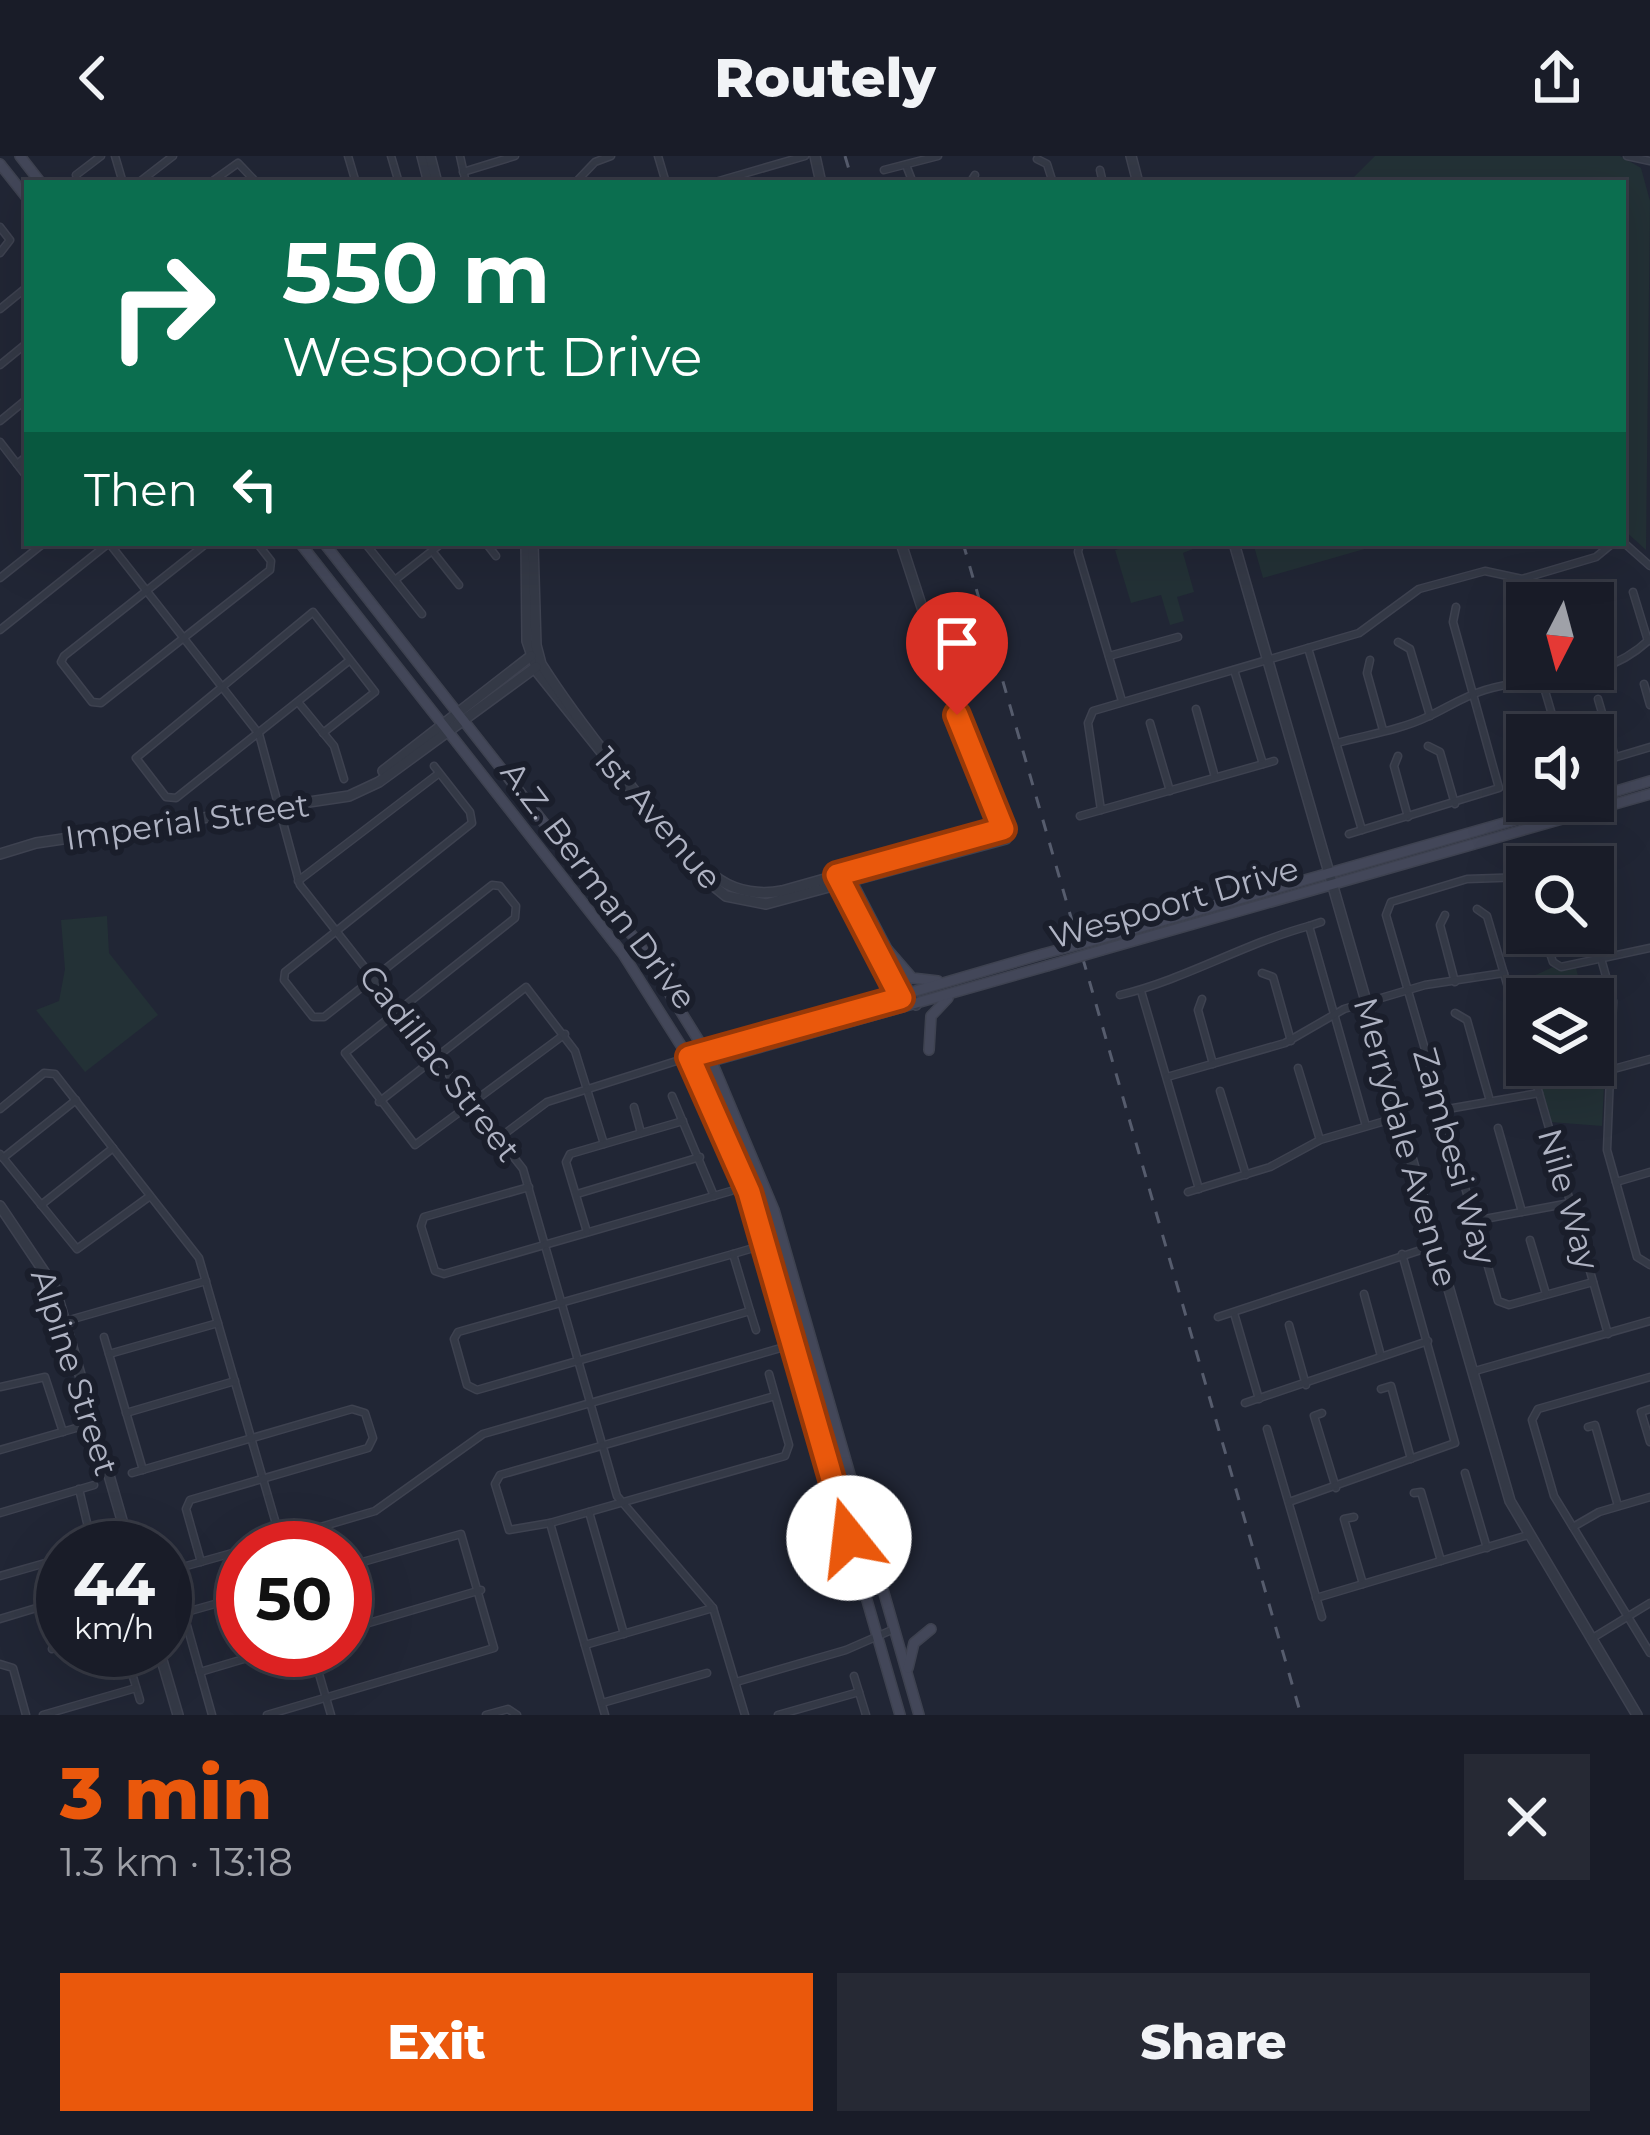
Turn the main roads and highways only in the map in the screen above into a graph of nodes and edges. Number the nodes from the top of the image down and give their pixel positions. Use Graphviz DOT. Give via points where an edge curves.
graph roads {
  1 [pos="20,156"];
  2 [pos="0,164"];
  3 [pos="39,180"];
  4 [pos="24,194"];
  5 [pos="302,546"];
  6 [pos="326,546"];
  7 [pos="1650,782"];
  8 [pos="1614,791"];
  9 [pos="1650,794"];
  10 [pos="1513,822"];
  11 [pos="1331,878"];
  12 [pos="886,948"];
  13 [pos="1045,960"];
  14 [pos="973,974"];
  15 [pos="952,994"];
  16 [pos="908,1001"];
  17 [pos="929,1050"];
  18 [pos="709,1057"];
  19 [pos="688,1062"];
  20 [pos="932,1629"];
  21 [pos="908,1677"];
  22 [pos="900,1715"];
  23 [pos="919,1715"];
  1 -- 3 [label="main road"];
  2 -- 4 [label="main road"];
  5 -- 19 [label="main road, A.Z. Berman Drive" via="623,954"];
  6 -- 18 [label="main road, A.Z. Berman Drive" via="639,944"];
  7 -- 8 [label="main road"];
  9 -- 11 [label="main road, Wespoort Drive"];
  10 -- 11 [label="main road, Wespoort Drive"];
  11 -- 13 [label="main road, Wespoort Drive, bridge"];
  12 -- 14 [label="main road" via="922,982"];
  13 -- 14 [label="main road, Wespoort Drive"];
  13 -- 15 [label="main road, Wespoort Drive"];
  14 -- 16 [label="main road, Wespoort Drive"];
  15 -- 16 [label="main road, Wespoort Drive"];
  15 -- 17 [label="main road" via="931,1016"];
  16 -- 18 [label="main road, Wespoort Drive"];
  18 -- 19 [label="main road, Wespoort Drive"];
  18 -- 21 [label="main road, A.Z. Berman Drive" via="765,1184"];
  19 -- 22 [label="main road, A.Z. Berman Drive" via="749,1192"];
  20 -- 21 [label="main road" via="911,1649"];
  21 -- 23 [label="main road, A.Z. Berman Drive"];
}
